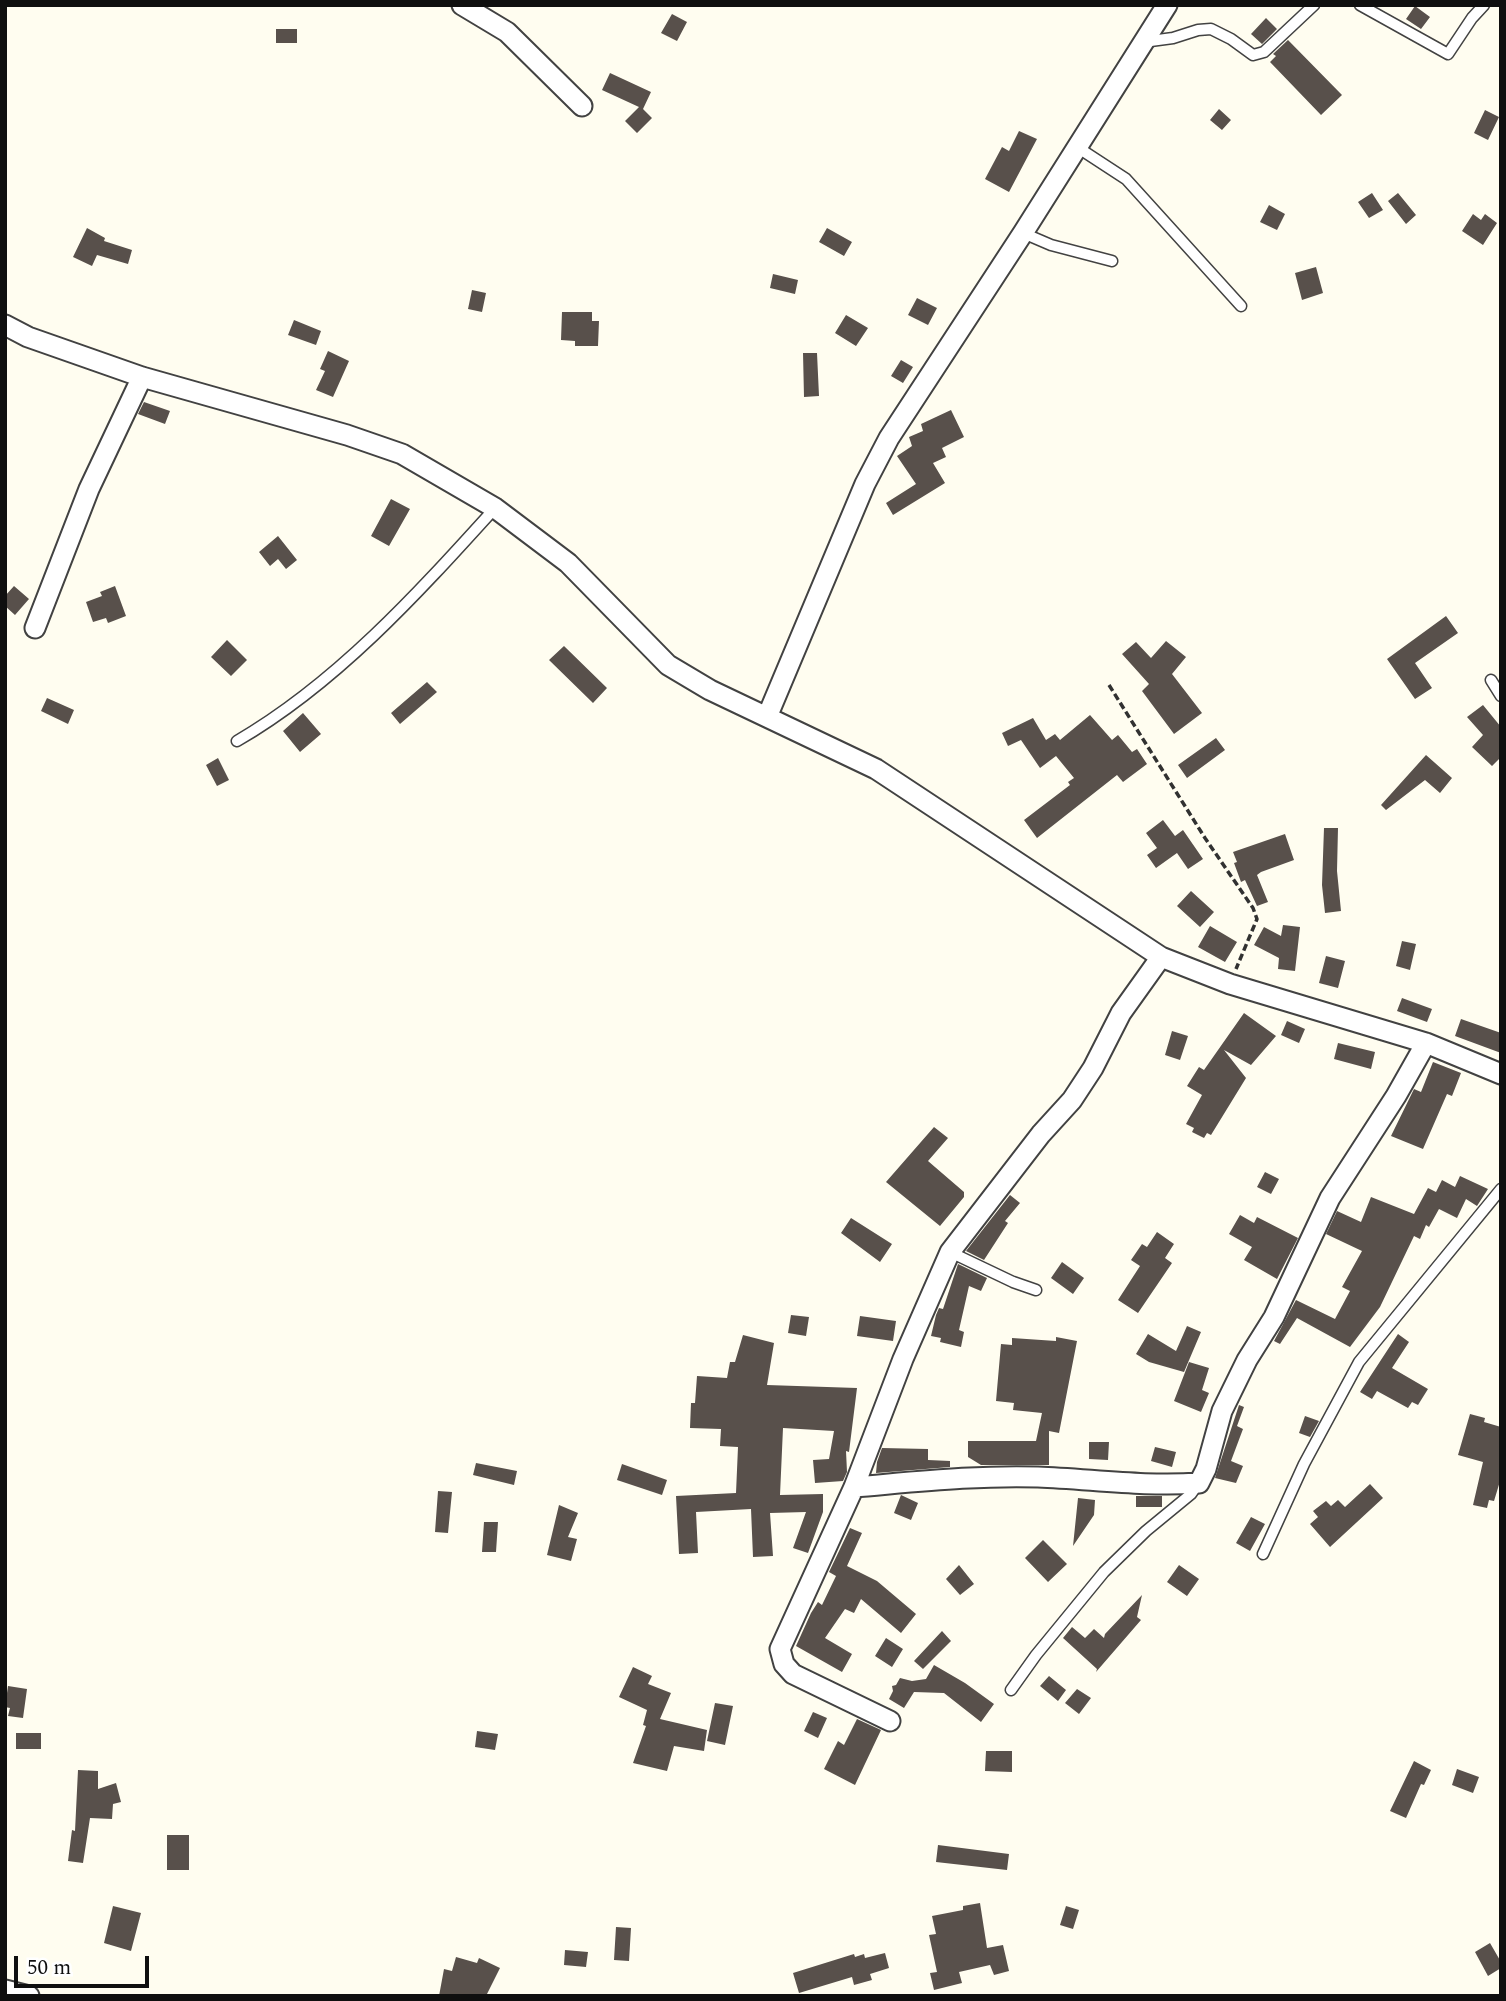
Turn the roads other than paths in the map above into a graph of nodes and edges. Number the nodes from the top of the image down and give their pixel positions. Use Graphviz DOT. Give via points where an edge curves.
graph roads {
  1 [pos="462,5"];
  2 [pos="1167,5"];
  3 [pos="1314,5"];
  4 [pos="1360,5"];
  5 [pos="1484,5"];
  6 [pos="1142,42"];
  7 [pos="582,106"];
  8 [pos="1077,147"];
  9 [pos="1023,233"];
  10 [pos="1112,261"];
  11 [pos="1241,306"];
  12 [pos="5,325"];
  13 [pos="142,377"];
  14 [pos="495,508"];
  15 [pos="35,628"];
  16 [pos="1491,680"];
  17 [pos="1501,696"];
  18 [pos="767,717"];
  19 [pos="237,741"];
  20 [pos="1161,957"];
  21 [pos="1426,1042"];
  22 [pos="1501,1074"];
  23 [pos="1501,1189"];
  24 [pos="950,1252"];
  25 [pos="1036,1290"];
  26 [pos="1199,1483"];
  27 [pos="855,1487"];
  28 [pos="1263,1554"];
  29 [pos="1011,1690"];
  30 [pos="890,1721"];
  31 [pos="5,1990"];
  32 [pos="29,1996"];
  1 -- 7 [label="street" via="507,32"];
  2 -- 6 [label="street"];
  3 -- 6 [label="lane" via="1264,52 1253,55 1211,29"];
  4 -- 5 [label="lane" via="1448,54"];
  6 -- 8 [label="street"];
  8 -- 9 [label="street"];
  8 -- 11 [label="lane" via="1126,178"];
  9 -- 10 [label="lane"];
  9 -- 18 [label="street" via="889,438"];
  12 -- 13 [label="street"];
  13 -- 14 [label="street" via="402,454"];
  13 -- 15 [label="street" via="89,489"];
  14 -- 18 [label="street" via="568,563 668,665"];
  14 -- 19 [label="lane" via="347,660 276,718"];
  16 -- 17 [label="lane"];
  18 -- 20 [label="street" via="876,769"];
  20 -- 21 [label="street" via="1230,984"];
  20 -- 24 [label="street" via="1121,1013 1072,1100"];
  21 -- 22 [label="street"];
  21 -- 26 [label="street" via="1330,1198 1274,1317 1222,1411"];
  23 -- 28 [label="lane" via="1359,1362 1304,1464"];
  24 -- 25 [label="lane"];
  24 -- 27 [label="street"];
  26 -- 27 [label="street" via="1164,1486 1034,1477"];
  26 -- 29 [label="lane" via="1104,1572"];
  27 -- 30 [label="street" via="780,1649 793,1674"];
  31 -- 32 [label="street"];
}
